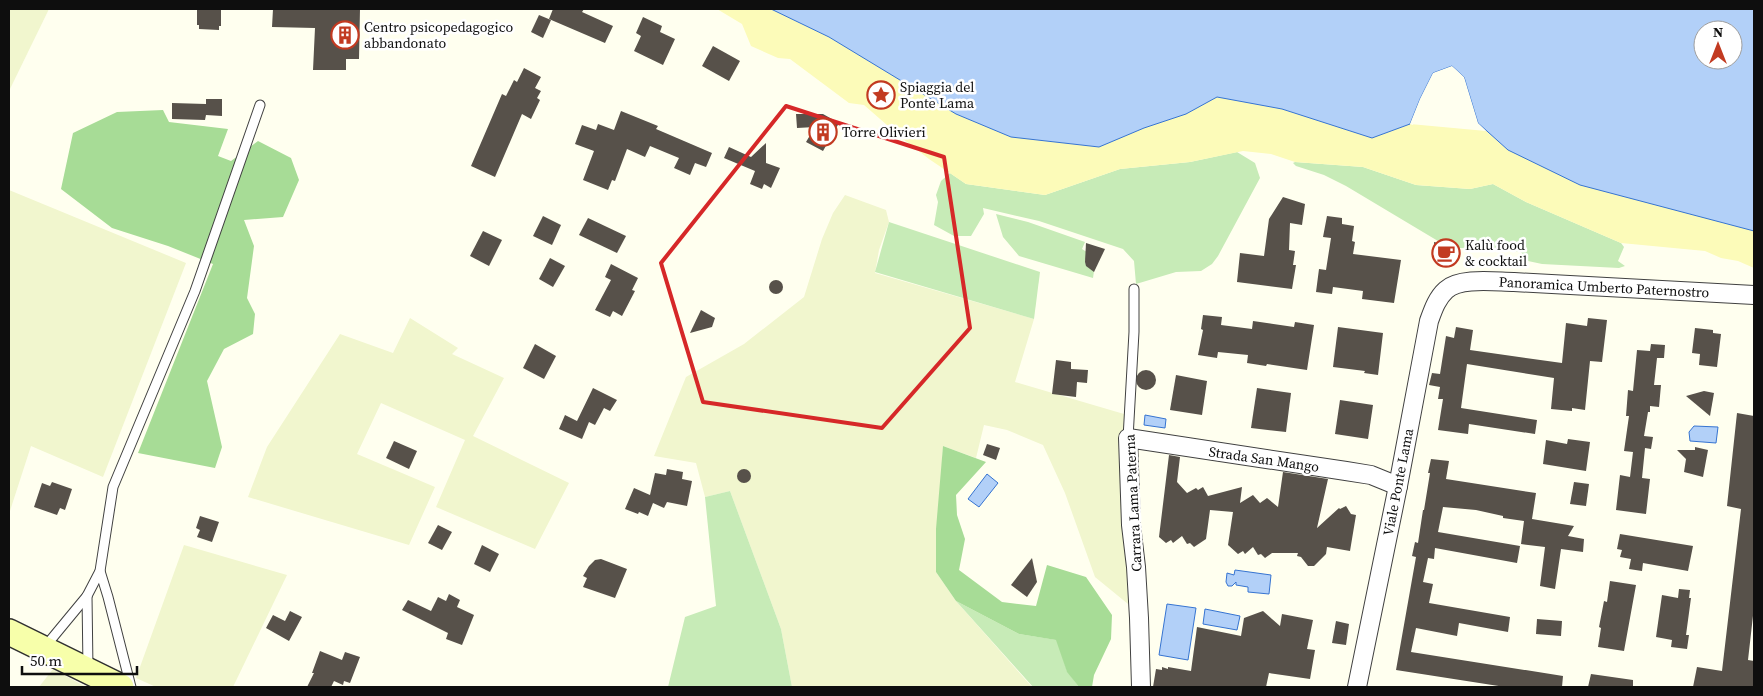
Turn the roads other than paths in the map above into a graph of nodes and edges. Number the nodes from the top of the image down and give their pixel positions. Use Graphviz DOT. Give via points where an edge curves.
graph roads {
  1 [pos="260,105"];
  2 [pos="1455,285"];
  3 [pos="1134,289"];
  4 [pos="1754,295"];
  5 [pos="1128,438"];
  6 [pos="1398,486"];
  7 [pos="100,571"];
  8 [pos="88,596"];
  9 [pos="9,632"];
  10 [pos="43,650"];
  11 [pos="88,672"];
  12 [pos="121,687"];
  13 [pos="131,687"];
  14 [pos="1141,687"];
  15 [pos="1357,687"];
  1 -- 7 [label="lane" via="195,291 113,487"];
  2 -- 4 [label="street, Panoramica Umberto Paternostro" via="1476,281 1514,282"];
  2 -- 6 [label="street, Viale Ponte Lama" via="1440,297 1429,321"];
  3 -- 5 [label="lane, Carrara Lama Paterna"];
  5 -- 6 [label="street, Strada San Mango" via="1371,475"];
  5 -- 14 [label="street, Carrara Lama Paterna"];
  6 -- 15 [label="street, Viale Ponte Lama"];
  7 -- 8 [label="lane"];
  7 -- 13 [label="lane"];
  8 -- 10 [label="lane"];
  8 -- 11 [label="lane"];
  9 -- 10 [label="main road"];
  10 -- 11 [label="main road"];
  11 -- 12 [label="main road"];
}
